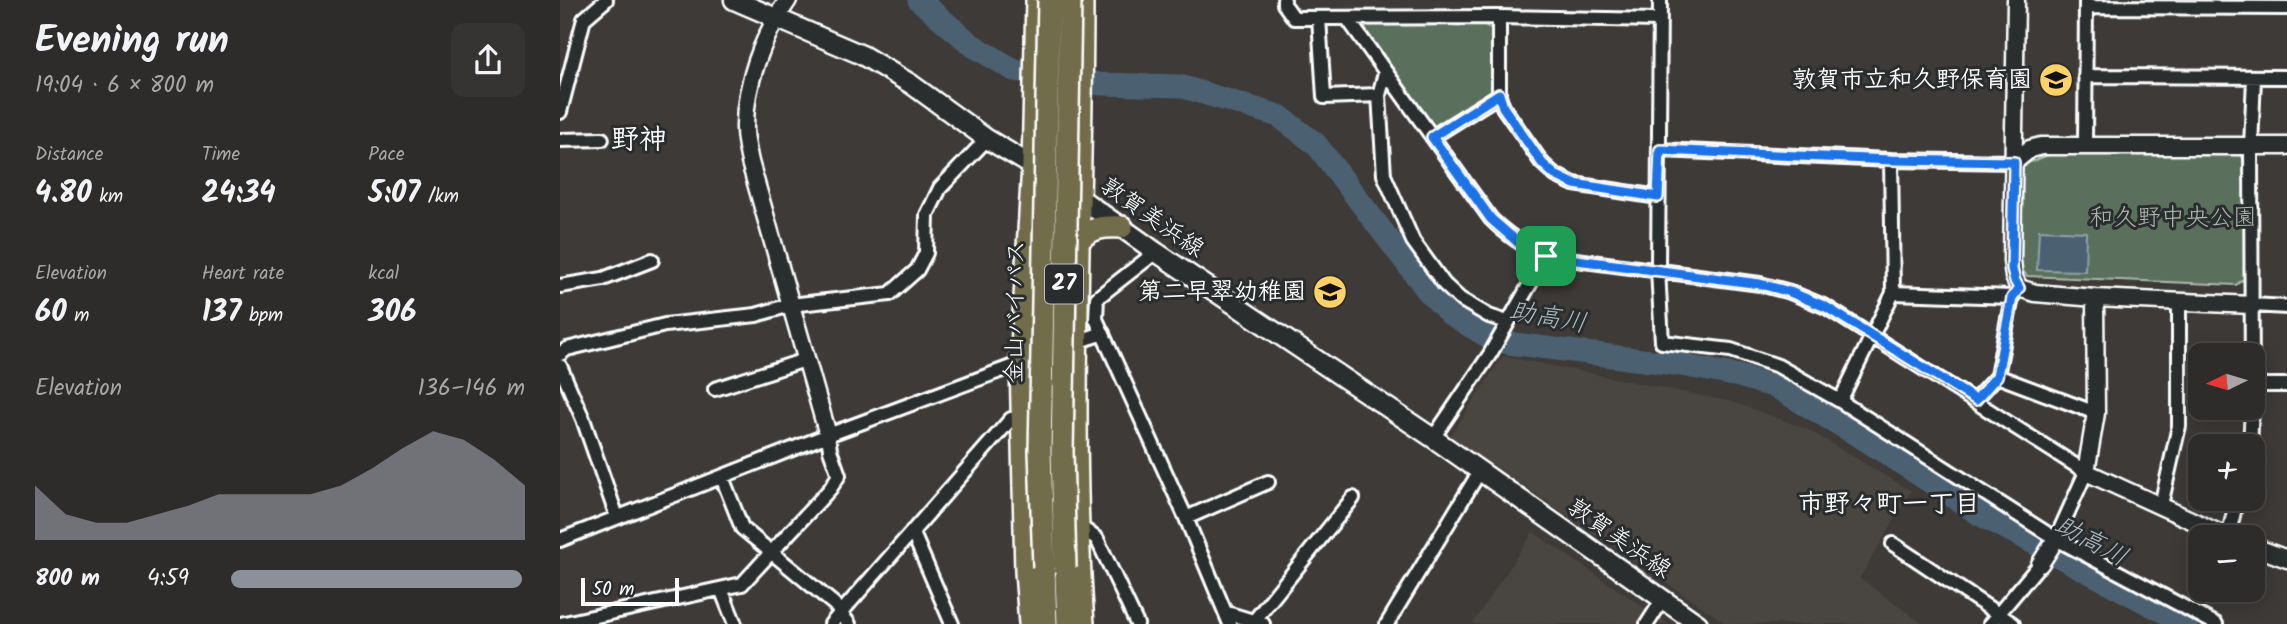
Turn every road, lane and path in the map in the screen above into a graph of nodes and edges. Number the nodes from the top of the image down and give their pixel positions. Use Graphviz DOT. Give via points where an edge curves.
graph roads {
  1 [pos="606,0"];
  2 [pos="734,0"];
  3 [pos="788,0"];
  4 [pos="1037,0"];
  5 [pos="1049,0"];
  6 [pos="1070,0"];
  7 [pos="1082,0"];
  8 [pos="1284,0"];
  9 [pos="1660,0"];
  10 [pos="2016,0"];
  11 [pos="2086,3"];
  12 [pos="2287,8"];
  13 [pos="775,17"];
  14 [pos="1499,17"];
  15 [pos="1319,18"];
  16 [pos="1347,18"];
  17 [pos="1659,20"];
  18 [pos="1385,73"];
  19 [pos="2085,76"];
  20 [pos="2287,77"];
  21 [pos="2254,78"];
  22 [pos="1499,94"];
  23 [pos="1379,95"];
  24 [pos="560,112"];
  25 [pos="1432,137"];
  26 [pos="602,139"];
  27 [pos="987,139"];
  28 [pos="560,140"];
  29 [pos="2085,146"];
  30 [pos="2252,146"];
  31 [pos="2287,146"];
  32 [pos="1660,150"];
  33 [pos="1891,160"];
  34 [pos="2014,162"];
  35 [pos="1033,165"];
  36 [pos="1080,197"];
  37 [pos="1658,197"];
  38 [pos="1122,227"];
  39 [pos="1078,241"];
  40 [pos="1156,252"];
  41 [pos="1546,256"];
  42 [pos="652,260"];
  43 [pos="1658,270"];
  44 [pos="560,286"];
  45 [pos="1893,292"];
  46 [pos="2015,293"];
  47 [pos="2095,298"];
  48 [pos="2179,301"];
  49 [pos="790,305"];
  50 [pos="2252,305"];
  51 [pos="2287,307"];
  52 [pos="1507,322"];
  53 [pos="1103,333"];
  54 [pos="1874,335"];
  55 [pos="1076,343"];
  56 [pos="2252,343"];
  57 [pos="560,354"];
  58 [pos="805,360"];
  59 [pos="1021,363"];
  60 [pos="560,366"];
  61 [pos="1997,376"];
  62 [pos="2265,384"];
  63 [pos="2287,385"];
  64 [pos="715,389"];
  65 [pos="1976,400"];
  66 [pos="1840,401"];
  67 [pos="2096,413"];
  68 [pos="1023,418"];
  69 [pos="828,435"];
  70 [pos="1433,438"];
  71 [pos="1480,471"];
  72 [pos="2086,472"];
  73 [pos="722,477"];
  74 [pos="1268,482"];
  75 [pos="1353,498"];
  76 [pos="2161,505"];
  77 [pos="617,517"];
  78 [pos="1186,518"];
  79 [pos="1077,524"];
  80 [pos="2203,525"];
  81 [pos="912,531"];
  82 [pos="2056,539"];
  83 [pos="560,540"];
  84 [pos="1893,544"];
  85 [pos="771,551"];
  86 [pos="2265,551"];
  87 [pos="2287,559"];
  88 [pos="2040,564"];
  89 [pos="721,589"];
  90 [pos="1663,599"];
  91 [pos="1229,619"];
  92 [pos="1994,619"];
  93 [pos="562,621"];
  94 [pos="841,621"];
  95 [pos="1259,622"];
  96 [pos="735,624"];
  97 [pos="952,624"];
  98 [pos="1030,624"];
  99 [pos="1046,624"];
  100 [pos="1068,624"];
  101 [pos="1083,624"];
  102 [pos="1137,624"];
  103 [pos="1387,624"];
  104 [pos="1647,624"];
  105 [pos="1698,624"];
  106 [pos="2012,624"];
  107 [pos="2216,624"];
  1 -- 24 [label="street" via="584,19"];
  2 -- 13 [label="main road, 敦賀美浜線"];
  3 -- 13 [label="street"];
  4 -- 35 [label="highway"];
  5 -- 99 [label="highway, 金山バイパス / 27, bridge" via="1040,451"];
  6 -- 100 [label="highway, 金山バイパス / 27, bridge" via="1062,452"];
  7 -- 36 [label="highway"];
  8 -- 15 [label="street" via="1294,18"];
  9 -- 17 [label="street"];
  10 -- 34 [label="street"];
  11 -- 12 [label="street"];
  11 -- 19 [label="street"];
  13 -- 27 [label="main road, 敦賀美浜線" via="862,55"];
  13 -- 49 [label="street" via="747,99 745,130"];
  14 -- 16 [label="street"];
  14 -- 17 [label="street"];
  14 -- 22 [label="street"];
  15 -- 16 [label="street"];
  15 -- 23 [label="street" via="1325,97"];
  16 -- 18 [label="street"];
  17 -- 32 [label="street"];
  18 -- 23 [label="street"];
  18 -- 25 [label="street"];
  19 -- 21 [label="street"];
  19 -- 29 [label="street"];
  20 -- 21 [label="street"];
  21 -- 30 [label="street"];
  22 -- 25 [label="street"];
  22 -- 37 [label="street" via="1511,119 1555,175 1574,184"];
  23 -- 52 [label="street" via="1384,175 1413,241 1460,299"];
  25 -- 41 [label="street" via="1491,219 1521,245"];
  26 -- 28 [label="street"];
  27 -- 35 [label="main road, 敦賀美浜線"];
  27 -- 49 [label="street" via="940,188 927,215 926,253 917,270 890,294"];
  29 -- 30 [label="street"];
  29 -- 34 [label="street" via="2041,146"];
  30 -- 31 [label="street"];
  30 -- 50 [label="street"];
  32 -- 33 [label="street"];
  32 -- 37 [label="street"];
  33 -- 34 [label="street"];
  33 -- 45 [label="street"];
  34 -- 46 [label="street"];
  35 -- 36 [label="main road, 敦賀美浜線"];
  35 -- 59 [label="highway"];
  36 -- 38 [label="main road, 敦賀美浜線"];
  36 -- 39 [label="highway"];
  37 -- 43 [label="street"];
  38 -- 39 [label="highway" via="1101,226"];
  38 -- 40 [label="main road, 敦賀美浜線"];
  39 -- 55 [label="highway"];
  40 -- 53 [label="street" via="1097,298 1096,319"];
  40 -- 70 [label="main road, 敦賀美浜線"];
  41 -- 43 [label="street"];
  41 -- 52 [label="street"];
  42 -- 44 [label="street" via="603,279"];
  43 -- 54 [label="street" via="1790,292"];
  43 -- 66 [label="street" via="1662,342 1731,350 1778,366"];
  45 -- 46 [label="street"];
  45 -- 54 [label="street"];
  46 -- 47 [label="street"];
  46 -- 61 [label="street"];
  47 -- 48 [label="street"];
  47 -- 67 [label="street"];
  48 -- 50 [label="street"];
  48 -- 76 [label="street" via="2179,426"];
  49 -- 57 [label="street" via="756,315 665,325"];
  49 -- 58 [label="street"];
  50 -- 51 [label="street"];
  50 -- 56 [label="street"];
  52 -- 70 [label="street"];
  53 -- 55 [label="street"];
  53 -- 78 [label="street"];
  54 -- 65 [label="street"];
  54 -- 66 [label="street"];
  55 -- 59 [label="street"];
  55 -- 79 [label="highway"];
  58 -- 64 [label="street"];
  58 -- 69 [label="street"];
  59 -- 68 [label="highway"];
  59 -- 69 [label="street"];
  60 -- 77 [label="street"];
  61 -- 65 [label="street"];
  61 -- 67 [label="street"];
  62 -- 63 [label="street"];
  65 -- 72 [label="street"];
  66 -- 82 [label="street"];
  67 -- 72 [label="street"];
  68 -- 81 [label="street" via="1011,419"];
  68 -- 98 [label="highway"];
  69 -- 73 [label="street"];
  69 -- 85 [label="street" via="839,475"];
  70 -- 71 [label="main road, 敦賀美浜線"];
  71 -- 90 [label="main road, 敦賀美浜線"];
  71 -- 103 [label="street"];
  72 -- 76 [label="street"];
  72 -- 82 [label="street"];
  73 -- 77 [label="street"];
  73 -- 85 [label="street" via="742,528"];
  74 -- 78 [label="street"];
  75 -- 95 [label="street"];
  76 -- 80 [label="street"];
  77 -- 83 [label="street"];
  78 -- 91 [label="street"];
  79 -- 101 [label="highway"];
  79 -- 102 [label="street" via="1097,539"];
  81 -- 94 [label="street"];
  81 -- 97 [label="street"];
  82 -- 88 [label="street"];
  82 -- 107 [label="street"];
  84 -- 92 [label="street"];
  85 -- 89 [label="street" via="742,584"];
  85 -- 94 [label="street" via="834,604"];
  86 -- 87 [label="street"];
  88 -- 92 [label="street"];
  89 -- 93 [label="street"];
  89 -- 96 [label="street"];
  90 -- 104 [label="street"];
  90 -- 105 [label="main road, 敦賀美浜線"];
  91 -- 95 [label="street"];
  92 -- 106 [label="street"];
}
